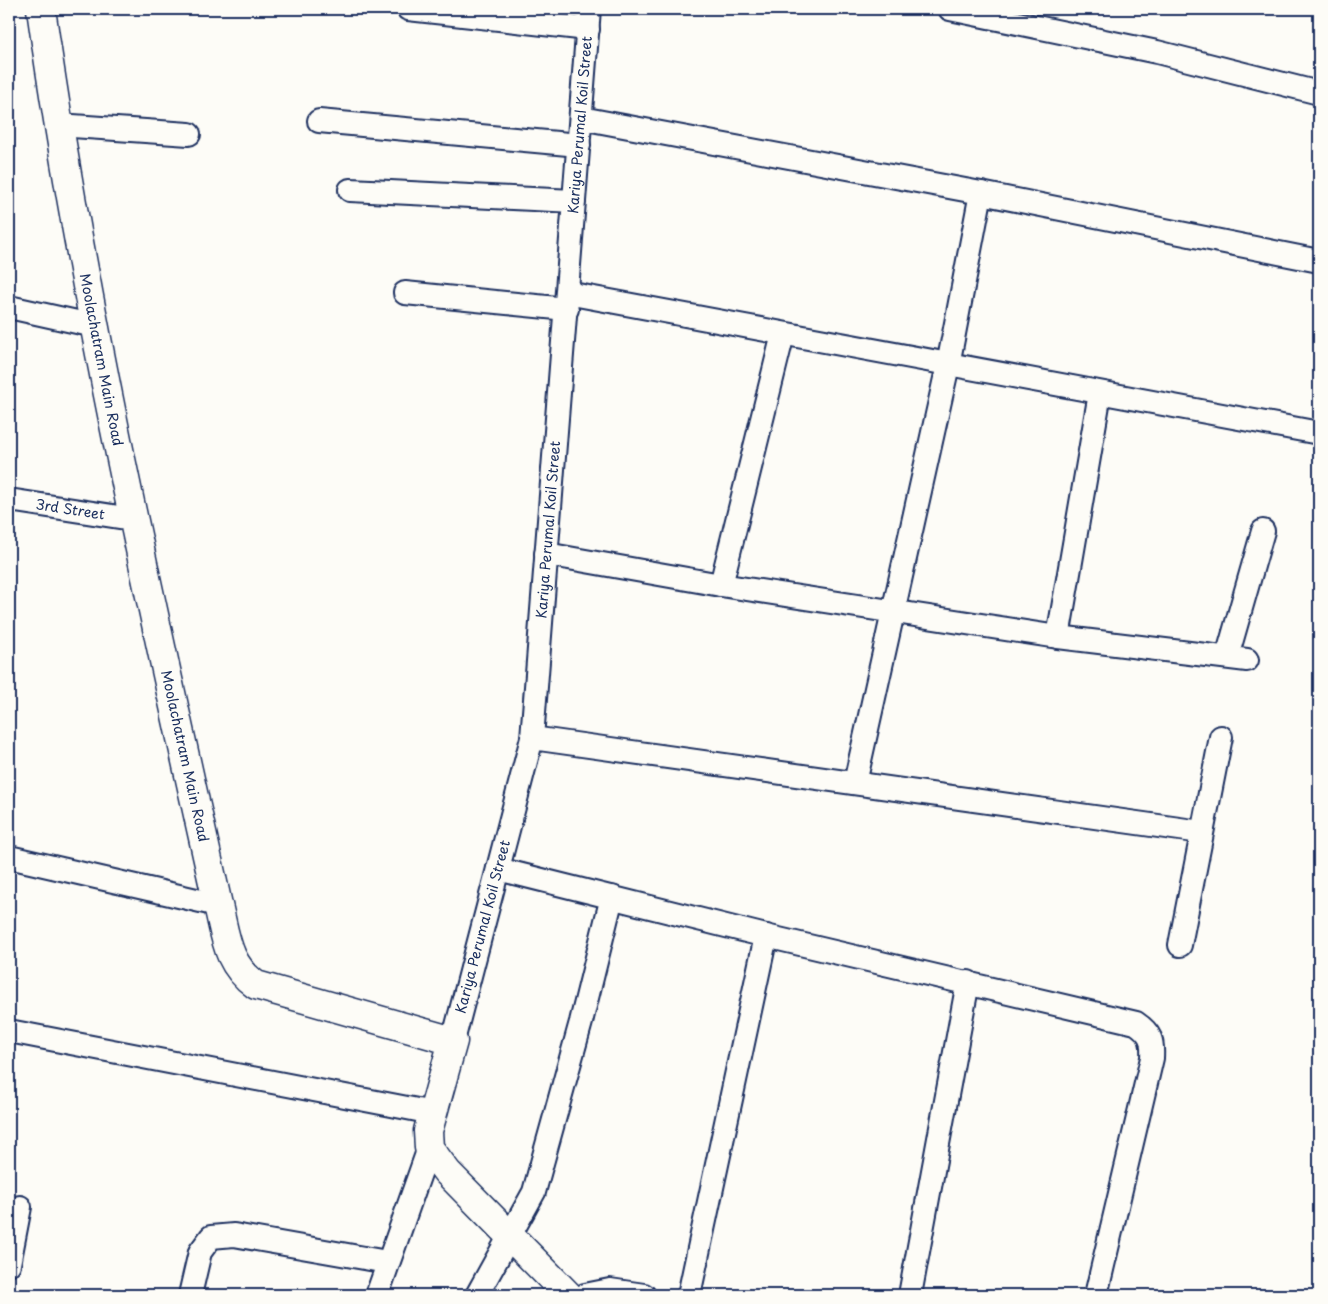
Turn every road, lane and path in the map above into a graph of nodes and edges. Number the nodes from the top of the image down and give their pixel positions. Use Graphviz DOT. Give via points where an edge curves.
graph roads {
  1 [pos="41,9"];
  2 [pos="408,9"];
  3 [pos="950,9"];
  4 [pos="589,19"];
  5 [pos="1319,92"];
  6 [pos="581,118"];
  7 [pos="319,121"];
  8 [pos="58,125"];
  9 [pos="189,134"];
  10 [pos="579,144"];
  11 [pos="350,190"];
  12 [pos="981,193"];
  13 [pos="574,201"];
  14 [pos="1319,261"];
  15 [pos="405,293"];
  16 [pos="567,301"];
  17 [pos="9,308"];
  18 [pos="95,326"];
  19 [pos="783,334"];
  20 [pos="948,365"];
  21 [pos="1100,393"];
  22 [pos="1319,433"];
  23 [pos="9,500"];
  24 [pos="132,519"];
  25 [pos="1263,530"];
  26 [pos="546,554"];
  27 [pos="721,585"];
  28 [pos="891,612"];
  29 [pos="1058,637"];
  30 [pos="1222,737"];
  31 [pos="532,738"];
  32 [pos="855,783"];
  33 [pos="1201,832"];
  34 [pos="9,857"];
  35 [pos="498,869"];
  36 [pos="612,897"];
  37 [pos="218,905"];
  38 [pos="766,936"];
  39 [pos="1180,945"];
  40 [pos="968,982"];
  41 [pos="9,1031"];
  42 [pos="453,1041"];
  43 [pos="434,1113"];
  44 [pos="429,1148"];
  45 [pos="20,1207"];
  46 [pos="509,1236"];
  47 [pos="387,1262"];
  48 [pos="9,1264"];
  49 [pos="190,1295"];
  50 [pos="377,1295"];
  51 [pos="478,1295"];
  52 [pos="568,1295"];
  53 [pos="585,1295"];
  54 [pos="644,1295"];
  55 [pos="689,1295"];
  56 [pos="910,1295"];
  57 [pos="1096,1295"];
  1 -- 8 [label="street, Moolachatram Main Road"];
  2 -- 4 [label="street"];
  3 -- 5 [label="street" via="1157,52"];
  4 -- 6 [label="street, Kariya Perumal Koil Street"];
  6 -- 10 [label="street, Kariya Perumal Koil Street"];
  6 -- 12 [label="street"];
  7 -- 10 [label="street"];
  8 -- 9 [label="street"];
  8 -- 18 [label="street, Moolachatram Main Road"];
  10 -- 13 [label="street, Kariya Perumal Koil Street"];
  11 -- 13 [label="street"];
  12 -- 14 [label="street"];
  12 -- 20 [label="street"];
  13 -- 16 [label="street, Kariya Perumal Koil Street"];
  15 -- 16 [label="street"];
  16 -- 19 [label="street"];
  16 -- 26 [label="street, Kariya Perumal Koil Street"];
  17 -- 18 [label="street"];
  18 -- 24 [label="street, Moolachatram Main Road"];
  19 -- 20 [label="street"];
  19 -- 27 [label="street"];
  20 -- 21 [label="street"];
  20 -- 28 [label="street"];
  21 -- 22 [label="street"];
  21 -- 29 [label="street"];
  23 -- 24 [label="street, 3rd Street"];
  24 -- 37 [label="street, Moolachatram Main Road"];
  25 -- 29 [label="street" via="1237,659"];
  26 -- 27 [label="street"];
  26 -- 31 [label="street, Kariya Perumal Koil Street"];
  27 -- 28 [label="street"];
  28 -- 29 [label="street"];
  28 -- 32 [label="street"];
  30 -- 33 [label="street"];
  31 -- 32 [label="street"];
  31 -- 35 [label="street, Kariya Perumal Koil Street"];
  32 -- 33 [label="street"];
  33 -- 39 [label="street"];
  34 -- 37 [label="street"];
  35 -- 36 [label="street"];
  35 -- 42 [label="street, Kariya Perumal Koil Street"];
  36 -- 38 [label="street"];
  36 -- 46 [label="street" via="534,1192"];
  37 -- 42 [label="street, Moolachatram Main Road" via="233,962 256,985"];
  38 -- 40 [label="street"];
  38 -- 55 [label="street"];
  40 -- 56 [label="street"];
  40 -- 57 [label="street" via="1136,1023 1148,1031 1153,1042 1152,1058"];
  41 -- 43 [label="street"];
  42 -- 43 [label="street"];
  43 -- 44 [label="street" via="428,1131"];
  44 -- 46 [label="street" via="447,1172"];
  44 -- 47 [label="street"];
  45 -- 48 [label="street"];
  46 -- 51 [label="street"];
  46 -- 52 [label="street"];
  47 -- 49 [label="street" via="234,1235 211,1236 200,1252"];
  47 -- 50 [label="street"];
  53 -- 54 [label="street" via="610,1290"];
}
